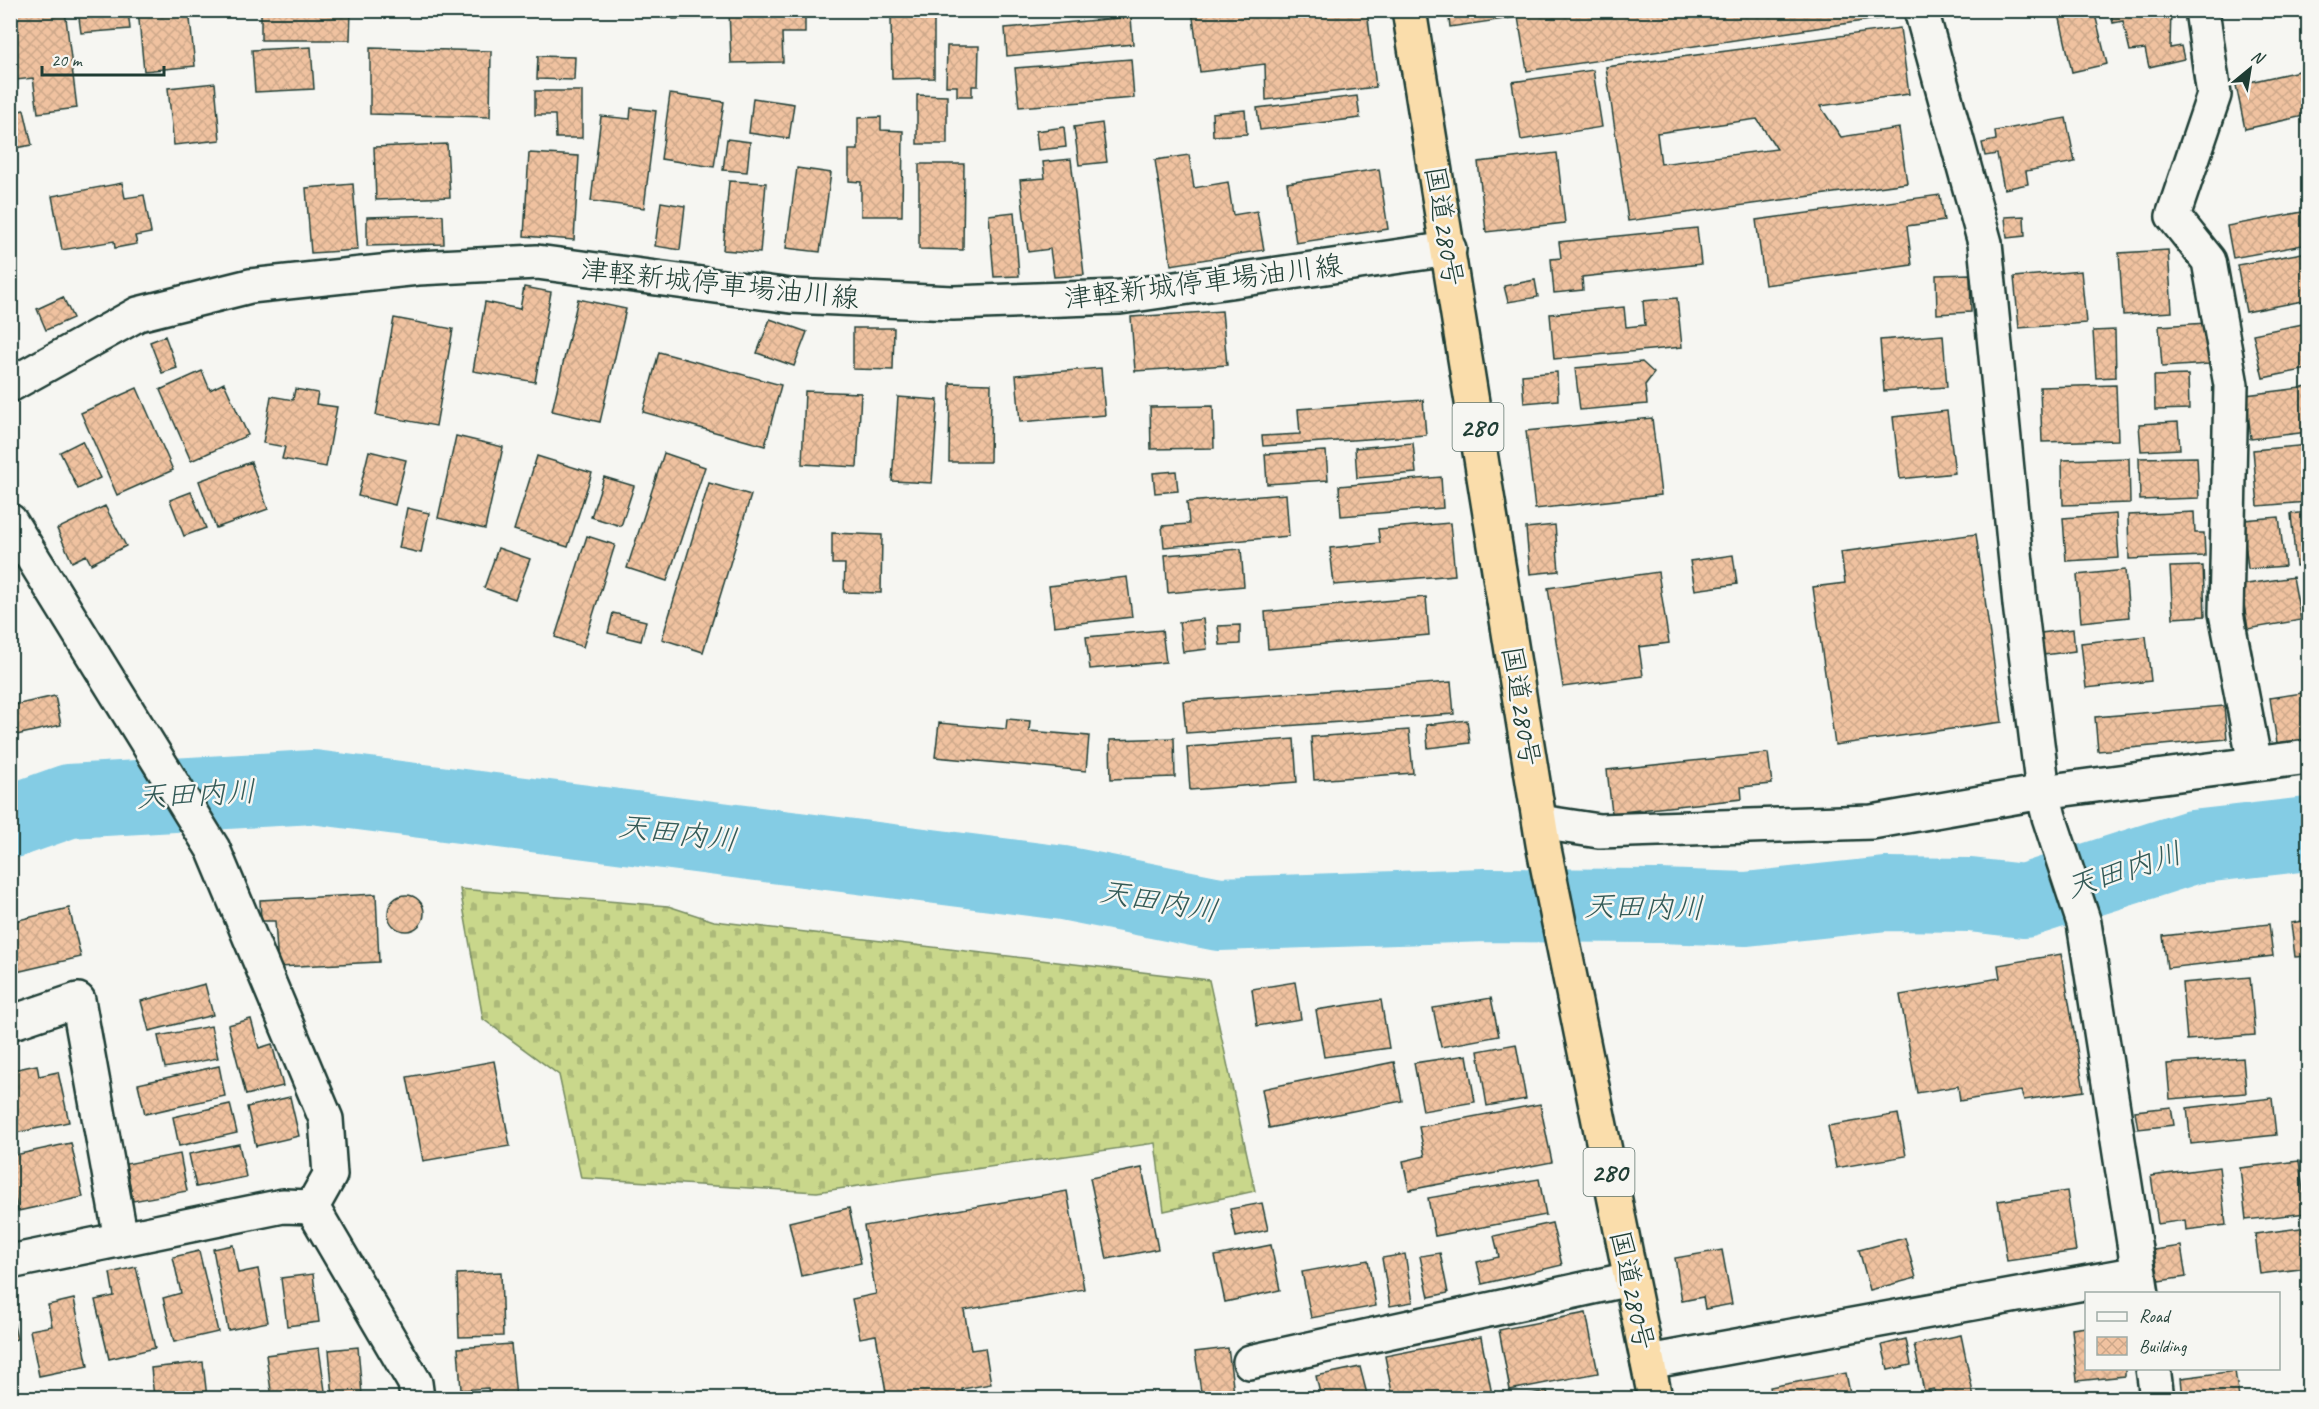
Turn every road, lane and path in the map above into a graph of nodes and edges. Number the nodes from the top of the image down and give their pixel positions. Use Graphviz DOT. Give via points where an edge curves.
graph roads {
  1 [pos="1409,10"];
  2 [pos="1921,10"];
  3 [pos="2202,10"];
  4 [pos="1449,249"];
  5 [pos="10,385"];
  6 [pos="10,521"];
  7 [pos="2308,757"];
  8 [pos="2255,764"];
  9 [pos="2046,805"];
  10 [pos="1542,833"];
  11 [pos="10,1023"];
  12 [pos="312,1207"];
  13 [pos="121,1239"];
  14 [pos="10,1262"];
  15 [pos="1630,1279"];
  16 [pos="2141,1283"];
  17 [pos="1250,1362"];
  18 [pos="1648,1362"];
  19 [pos="2153,1370"];
  20 [pos="417,1398"];
  21 [pos="1655,1398"];
  22 [pos="2157,1398"];
  1 -- 4 [label="highway, 国道280号 / 280"];
  2 -- 9 [label="street" via="1985,243 2020,604"];
  3 -- 8 [label="street" via="2214,95 2173,216 2210,261 2230,385 2226,613"];
  4 -- 5 [label="street, 津軽新城停車場油川線" via="1120,297 953,303 791,296 537,262 418,268 250,286 138,314"];
  4 -- 10 [label="highway, 国道280号 / 280"];
  6 -- 12 [label="street" via="213,849 326,1119 330,1175"];
  7 -- 8 [label="street"];
  8 -- 9 [label="street"];
  9 -- 10 [label="street" via="1872,822"];
  9 -- 16 [label="street" via="2084,923"];
  10 -- 15 [label="highway, 国道280号 / 280"];
  11 -- 13 [label="street" via="78,1000"];
  12 -- 13 [label="street" via="283,1206"];
  12 -- 20 [label="street" via="415,1383"];
  13 -- 14 [label="street"];
  15 -- 17 [label="street"];
  15 -- 18 [label="highway, 国道280号 / 280"];
  16 -- 18 [label="street"];
  18 -- 21 [label="highway, 国道280号 / 280"];
  19 -- 22 [label="street"];
}
